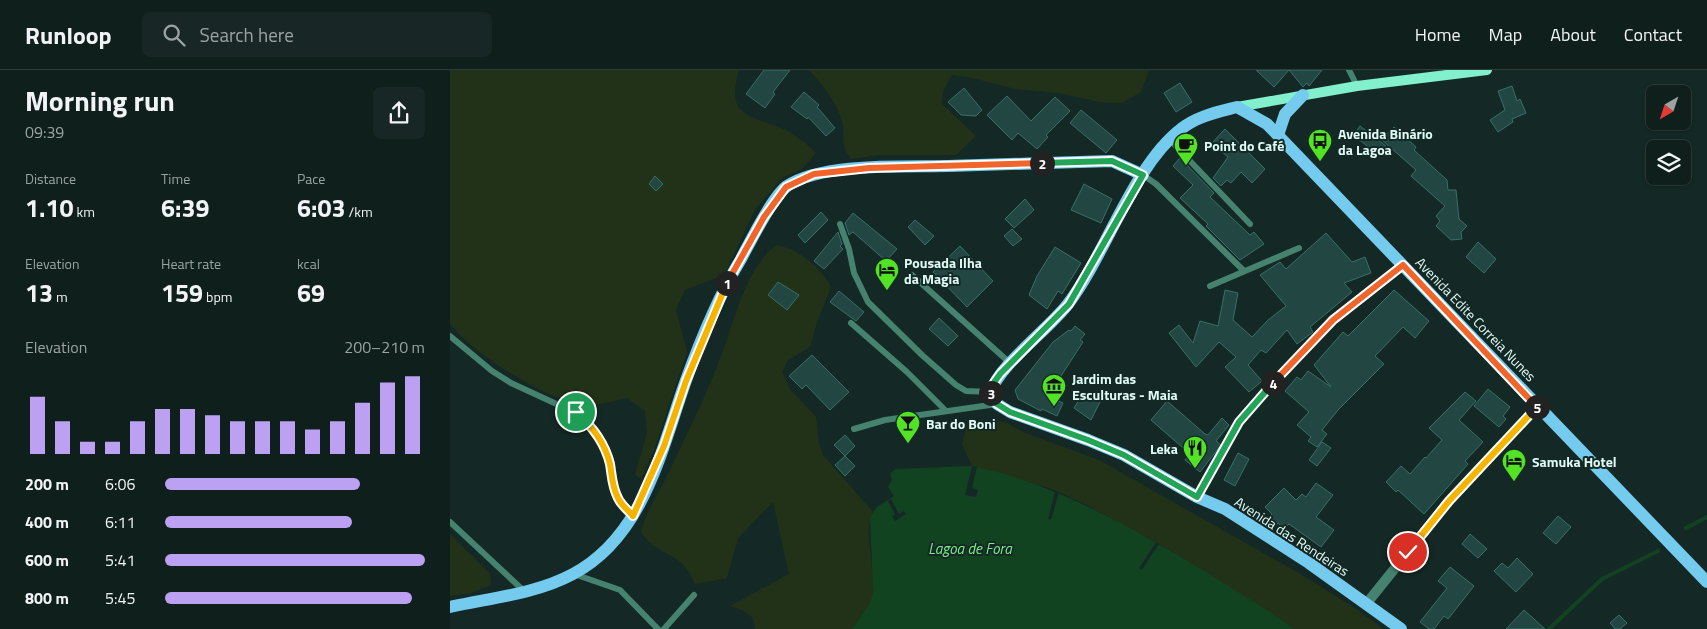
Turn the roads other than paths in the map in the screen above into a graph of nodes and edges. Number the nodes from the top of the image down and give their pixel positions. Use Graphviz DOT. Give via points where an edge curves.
graph roads {
  1 [pos="1348,70"];
  2 [pos="1487,70"];
  3 [pos="1357,86"];
  4 [pos="1303,95"];
  5 [pos="1237,106"];
  6 [pos="1278,135"];
  7 [pos="1170,140"];
  8 [pos="1143,175"];
  9 [pos="840,224"];
  10 [pos="1250,224"];
  11 [pos="1298,248"];
  12 [pos="1403,265"];
  13 [pos="1242,270"];
  14 [pos="912,275"];
  15 [pos="1210,286"];
  16 [pos="851,323"];
  17 [pos="450,336"];
  18 [pos="1010,363"];
  19 [pos="991,392"];
  20 [pos="997,404"];
  21 [pos="1538,406"];
  22 [pos="945,410"];
  23 [pos="854,429"];
  24 [pos="1197,497"];
  25 [pos="633,516"];
  26 [pos="450,522"];
  27 [pos="574,574"];
  28 [pos="1707,582"];
  29 [pos="524,591"];
  30 [pos="694,595"];
  31 [pos="1367,603"];
  32 [pos="450,606"];
  33 [pos="658,629"];
  34 [pos="664,629"];
  35 [pos="1401,629"];
  1 -- 3 [label="lane"];
  2 -- 3 [label="street"];
  3 -- 4 [label="street"];
  4 -- 5 [label="street"];
  4 -- 6 [label="main road" via="1285,114"];
  5 -- 6 [label="main road, Avenida Edite Correia Nunes" via="1254,114"];
  5 -- 7 [label="main road" via="1200,118"];
  6 -- 12 [label="main road, Avenida Edite Correia Nunes"];
  7 -- 8 [label="main road"];
  7 -- 10 [label="lane"];
  8 -- 13 [label="lane" via="1156,184"];
  8 -- 18 [label="main road" via="1069,304"];
  8 -- 25 [label="main road" via="1112,161 869,168 814,174 786,187 764,217 728,280 686,381 664,446"];
  9 -- 19 [label="lane" via="854,273 868,302 956,385 966,391"];
  11 -- 13 [label="lane"];
  12 -- 21 [label="main road, Avenida Edite Correia Nunes"];
  12 -- 24 [label="lane" via="1333,320 1255,402 1239,422"];
  13 -- 15 [label="lane"];
  14 -- 18 [label="lane"];
  16 -- 22 [label="lane"];
  17 -- 25 [label="lane" via="511,383 576,412 588,423 604,447 618,499"];
  18 -- 19 [label="main road"];
  19 -- 20 [label="main road"];
  20 -- 22 [label="lane"];
  20 -- 24 [label="main road, Avenida das Rendeiras" via="1028,420 1124,455"];
  21 -- 28 [label="main road, Avenida Edite Correia Nunes"];
  21 -- 31 [label="street" via="1449,501"];
  22 -- 23 [label="lane"];
  24 -- 31 [label="main road, Avenida das Rendeiras" via="1253,526"];
  25 -- 27 [label="main road" via="610,546"];
  26 -- 29 [label="lane"];
  27 -- 29 [label="main road"];
  27 -- 33 [label="lane" via="620,590"];
  29 -- 32 [label="main road"];
  30 -- 34 [label="lane"];
  31 -- 35 [label="main road, Avenida das Rendeiras"];
}
